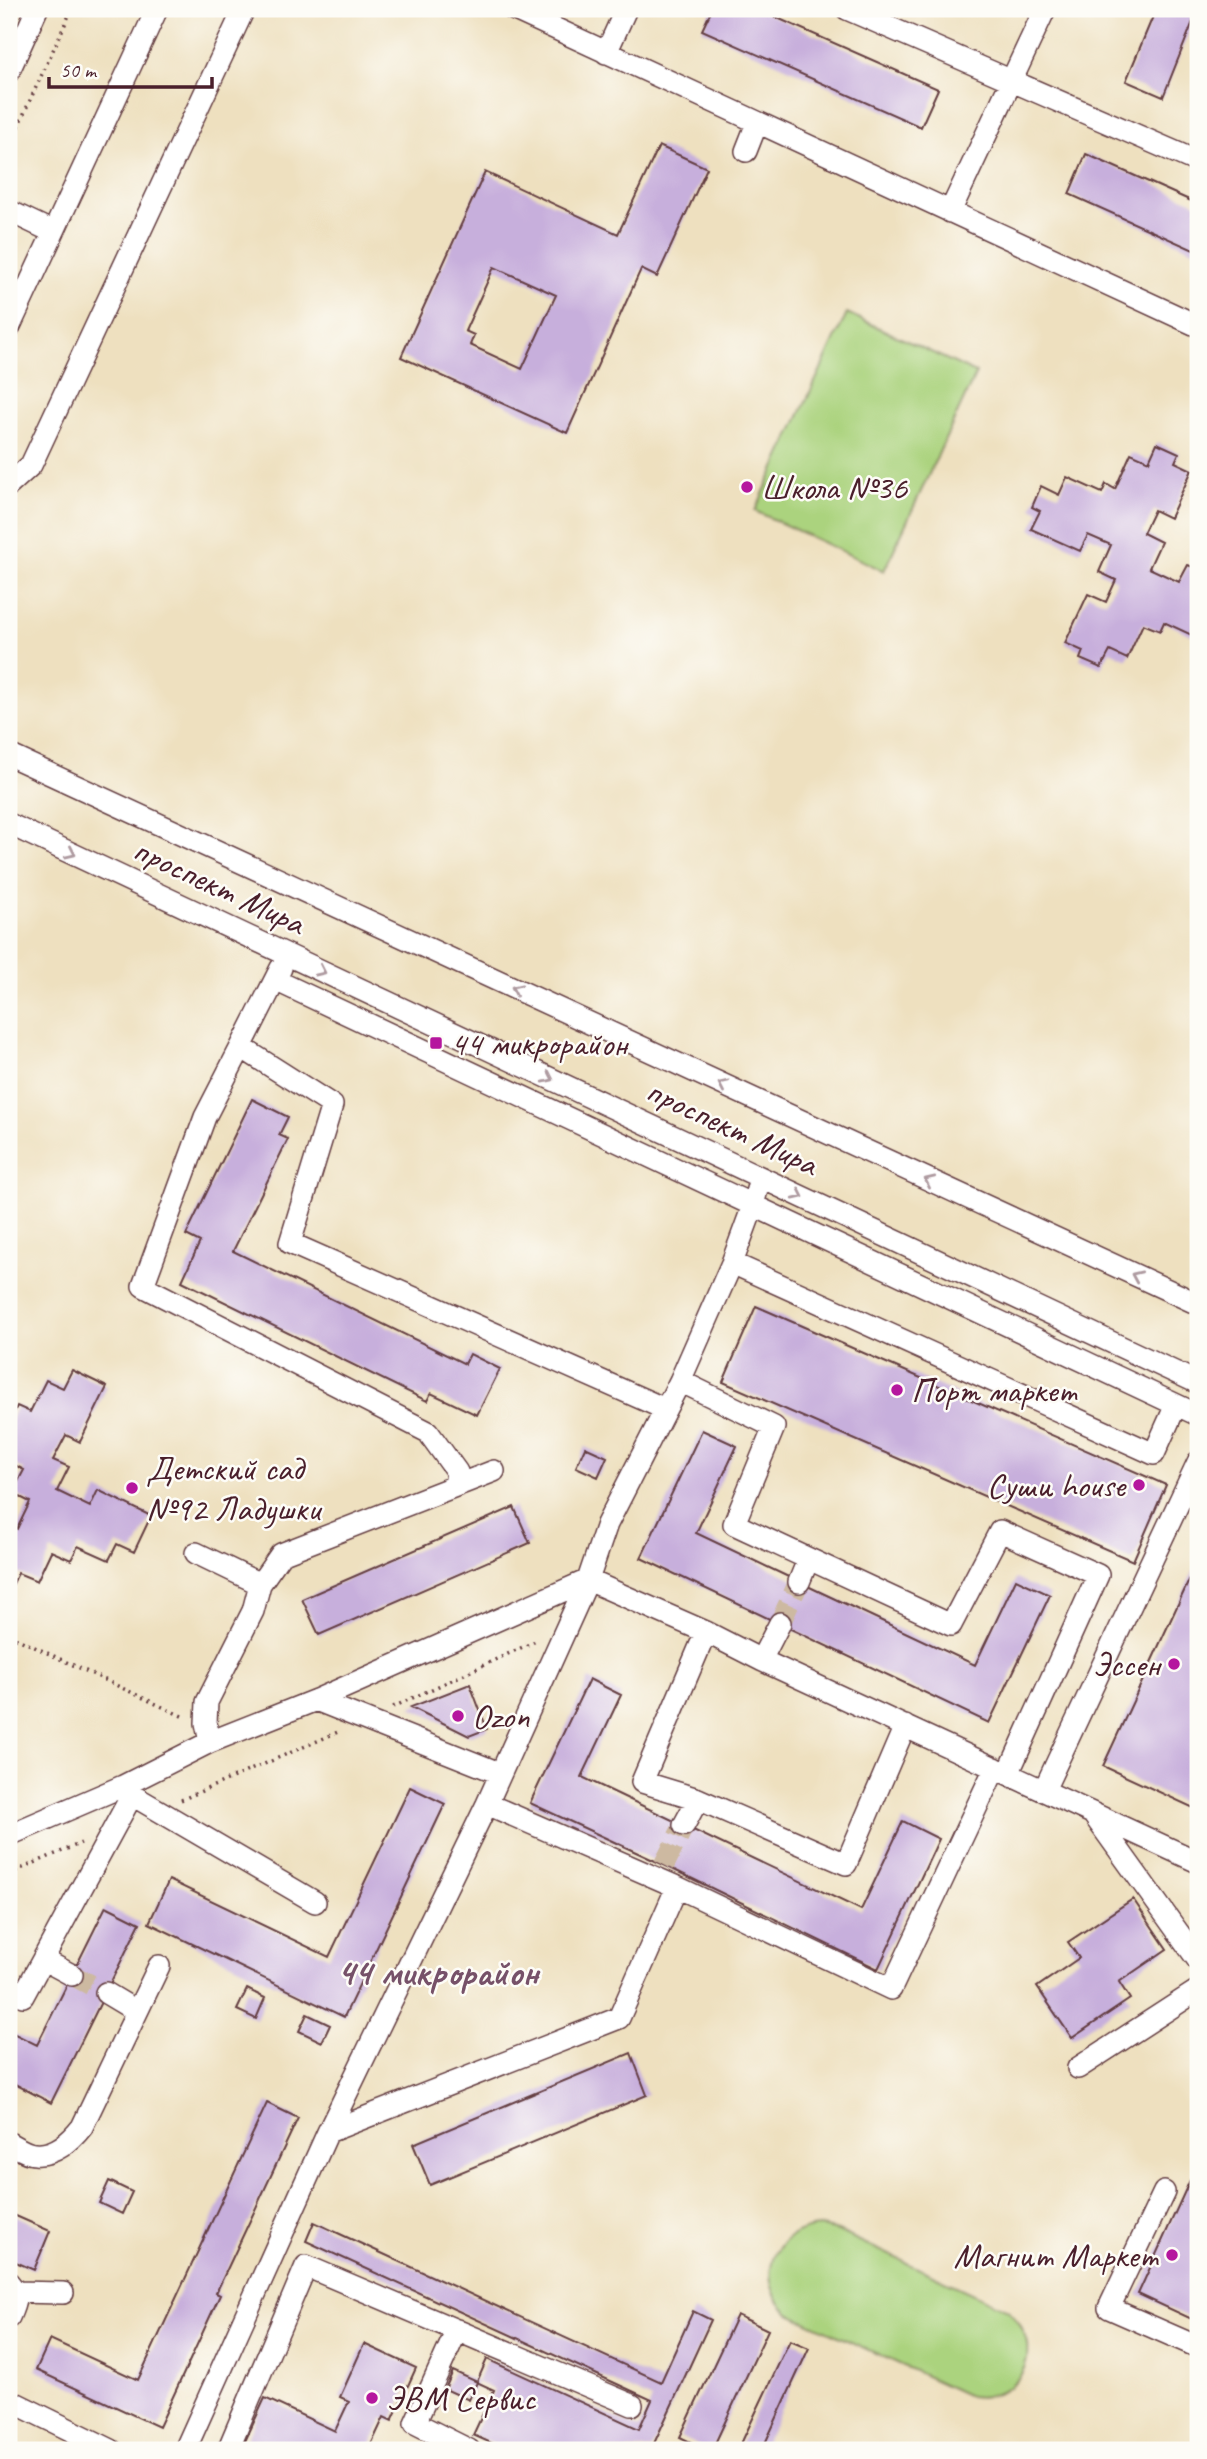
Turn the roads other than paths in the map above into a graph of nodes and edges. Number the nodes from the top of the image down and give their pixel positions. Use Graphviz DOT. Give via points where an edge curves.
graph roads {
  1 [pos="37,9"];
  2 [pos="157,9"];
  3 [pos="244,9"];
  4 [pos="513,9"];
  5 [pos="626,9"];
  6 [pos="847,9"];
  7 [pos="1045,9"];
  8 [pos="606,53"];
  9 [pos="9,71"];
  10 [pos="1012,80"];
  11 [pos="757,123"];
  12 [pos="746,151"];
  13 [pos="1195,154"];
  14 [pos="9,211"];
  15 [pos="950,212"];
  16 [pos="53,232"];
  17 [pos="1198,326"];
  18 [pos="9,328"];
  19 [pos="9,485"];
  20 [pos="9,755"];
  21 [pos="9,824"];
  22 [pos="287,955"];
  23 [pos="275,980"];
  24 [pos="241,1047"];
  25 [pos="760,1177"];
  26 [pos="753,1206"];
  27 [pos="732,1264"];
  28 [pos="1198,1304"];
  29 [pos="680,1381"];
  30 [pos="1198,1383"];
  31 [pos="1177,1405"];
  32 [pos="665,1409"];
  33 [pos="1198,1415"];
  34 [pos="1198,1462"];
  35 [pos="494,1471"];
  36 [pos="455,1486"];
  37 [pos="196,1553"];
  38 [pos="808,1560"];
  39 [pos="588,1580"];
  40 [pos="799,1582"];
  41 [pos="260,1584"];
  42 [pos="780,1623"];
  43 [pos="706,1632"];
  44 [pos="761,1660"];
  45 [pos="316,1700"];
  46 [pos="905,1726"];
  47 [pos="208,1732"];
  48 [pos="1001,1771"];
  49 [pos="499,1773"];
  50 [pos="127,1790"];
  51 [pos="1044,1790"];
  52 [pos="698,1799"];
  53 [pos="487,1804"];
  54 [pos="1092,1813"];
  55 [pos="684,1825"];
  56 [pos="9,1835"];
  57 [pos="1198,1862"];
  58 [pos="666,1877"];
  59 [pos="315,1902"];
  60 [pos="44,1960"];
  61 [pos="1198,1960"];
  62 [pos="159,1966"];
  63 [pos="72,1975"];
  64 [pos="9,1989"];
  65 [pos="1198,1990"];
  66 [pos="106,1993"];
  67 [pos="136,2011"];
  68 [pos="1078,2068"];
  69 [pos="328,2132"];
  70 [pos="9,2143"];
  71 [pos="1164,2192"];
  72 [pos="12,2287"];
  73 [pos="63,2293"];
  74 [pos="9,2317"];
  75 [pos="457,2330"];
  76 [pos="1198,2347"];
  77 [pos="9,2400"];
  78 [pos="632,2405"];
  79 [pos="111,2450"];
  80 [pos="185,2450"];
  81 [pos="228,2450"];
  82 [pos="469,2450"];
  1 -- 9 [label="street"];
  2 -- 16 [label="street"];
  3 -- 19 [label="street" via="239,44 31,465"];
  4 -- 8 [label="street"];
  5 -- 8 [label="street"];
  6 -- 10 [label="street"];
  7 -- 10 [label="street"];
  8 -- 11 [label="street"];
  10 -- 13 [label="street"];
  10 -- 15 [label="street"];
  11 -- 12 [label="street"];
  11 -- 15 [label="street"];
  14 -- 16 [label="street"];
  15 -- 17 [label="street"];
  16 -- 18 [label="street"];
  28 -- 20 [label="street, проспект Мира, one-way"];
  21 -- 22 [label="street, проспект Мира, one-way"];
  22 -- 23 [label="street"];
  22 -- 25 [label="street, проспект Мира, one-way"];
  23 -- 24 [label="street"];
  23 -- 26 [label="street"];
  24 -- 32 [label="street" via="332,1105 290,1243"];
  24 -- 36 [label="street" via="205,1117 143,1286 428,1432 457,1472"];
  25 -- 26 [label="street"];
  25 -- 30 [label="street, проспект Мира, one-way"];
  26 -- 27 [label="street"];
  26 -- 31 [label="street"];
  27 -- 29 [label="street"];
  27 -- 31 [label="street" via="1154,1454"];
  29 -- 32 [label="street"];
  29 -- 38 [label="street" via="774,1427 734,1524"];
  31 -- 33 [label="street"];
  32 -- 39 [label="street" via="607,1524"];
  34 -- 51 [label="street"];
  35 -- 36 [label="street"];
  36 -- 41 [label="street" via="281,1554"];
  37 -- 41 [label="street"];
  38 -- 40 [label="street"];
  38 -- 48 [label="street" via="951,1625 1000,1531 1098,1575"];
  39 -- 43 [label="street"];
  39 -- 45 [label="street"];
  39 -- 49 [label="street"];
  41 -- 47 [label="street" via="253,1611 207,1702"];
  42 -- 44 [label="street"];
  43 -- 44 [label="street"];
  43 -- 52 [label="street" via="642,1782"];
  44 -- 46 [label="street"];
  45 -- 47 [label="street"];
  45 -- 49 [label="street"];
  46 -- 48 [label="street"];
  46 -- 52 [label="street" via="846,1864"];
  47 -- 50 [label="street"];
  48 -- 51 [label="street"];
  48 -- 58 [label="street" via="891,1989"];
  49 -- 53 [label="street"];
  50 -- 56 [label="street"];
  50 -- 59 [label="street"];
  50 -- 60 [label="street" via="113,1830"];
  51 -- 54 [label="street"];
  52 -- 55 [label="street"];
  53 -- 58 [label="street"];
  53 -- 69 [label="street"];
  54 -- 57 [label="street"];
  54 -- 61 [label="street"];
  58 -- 69 [label="street" via="619,2018"];
  60 -- 63 [label="street"];
  60 -- 64 [label="street" via="23,1996"];
  62 -- 67 [label="street"];
  65 -- 68 [label="street"];
  66 -- 67 [label="street"];
  67 -- 70 [label="street" via="82,2127 70,2141 33,2154"];
  69 -- 80 [label="street"];
  71 -- 76 [label="street" via="1109,2308"];
  72 -- 73 [label="street"];
  72 -- 74 [label="street" via="15,2302"];
  75 -- 78 [label="street"];
  75 -- 81 [label="street" via="306,2266"];
  75 -- 82 [label="street" via="415,2423"];
  77 -- 79 [label="street"];
}
